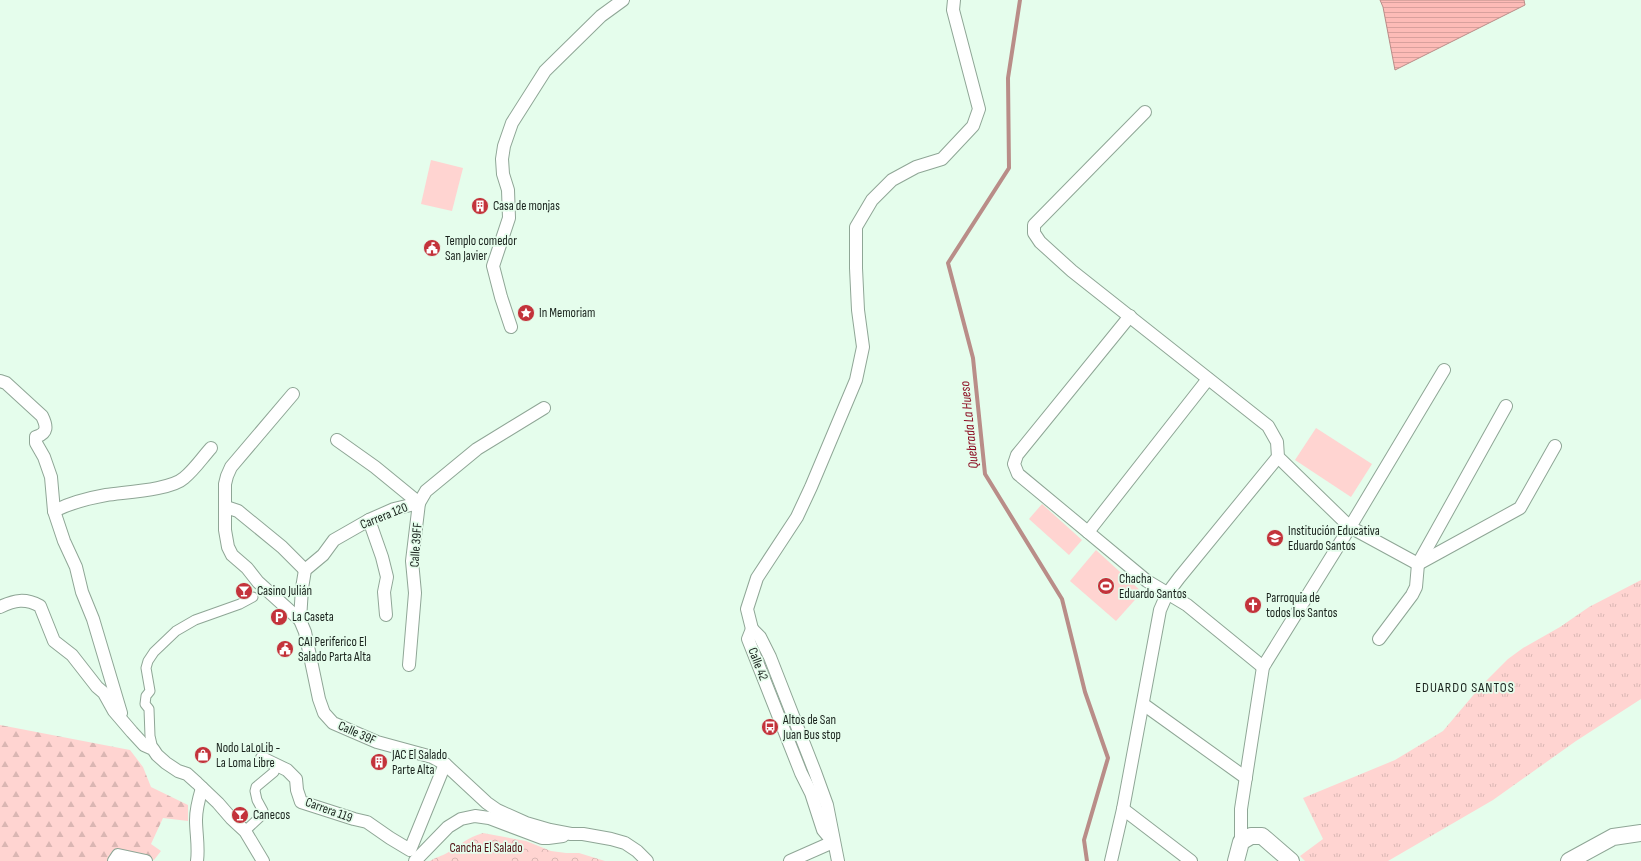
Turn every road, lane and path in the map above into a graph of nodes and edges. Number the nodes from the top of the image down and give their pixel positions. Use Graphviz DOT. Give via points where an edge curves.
graph roads {
  1 [pos="623,0"];
  2 [pos="954,0"];
  3 [pos="1145,112"];
  4 [pos="1130,316"];
  5 [pos="511,328"];
  6 [pos="1444,370"];
  7 [pos="1208,379"];
  8 [pos="0,382"];
  9 [pos="293,394"];
  10 [pos="1506,406"];
  11 [pos="544,408"];
  12 [pos="337,440"];
  13 [pos="1555,446"];
  14 [pos="211,448"];
  15 [pos="1278,457"];
  16 [pos="419,503"];
  17 [pos="226,507"];
  18 [pos="54,511"];
  19 [pos="369,520"];
  20 [pos="1350,527"];
  21 [pos="1088,532"];
  22 [pos="1418,564"];
  23 [pos="305,570"];
  24 [pos="1167,594"];
  25 [pos="253,597"];
  26 [pos="0,607"];
  27 [pos="386,615"];
  28 [pos="300,620"];
  29 [pos="1379,639"];
  30 [pos="409,666"];
  31 [pos="1264,667"];
  32 [pos="1143,704"];
  33 [pos="124,722"];
  34 [pos="153,749"];
  35 [pos="262,758"];
  36 [pos="445,764"];
  37 [pos="277,765"];
  38 [pos="1246,778"];
  39 [pos="202,788"];
  40 [pos="1123,809"];
  41 [pos="245,831"];
  42 [pos="1641,833"];
  43 [pos="572,834"];
  44 [pos="834,842"];
  45 [pos="1241,842"];
  46 [pos="413,855"];
  47 [pos="1576,859"];
  48 [pos="114,861"];
  49 [pos="146,861"];
  50 [pos="197,861"];
  51 [pos="263,861"];
  52 [pos="648,861"];
  53 [pos="790,861"];
  54 [pos="838,861"];
  55 [pos="1111,861"];
  56 [pos="1191,861"];
  57 [pos="1236,861"];
  58 [pos="1291,861"];
  1 -- 5 [label="street" via="601,16 546,71 512,123 504,146 503,174 508,190 509,218 493,266"];
  2 -- 44 [label="street, Calle 42" via="953,10 978,110 974,126 942,159 916,167 892,180 872,200 856,227 858,310 863,347 856,380 797,517 757,578 747,609 752,629 760,637 770,657 815,772 827,805"];
  3 -- 4 [label="street" via="1034,225 1034,233 1040,242 1072,271"];
  4 -- 7 [label="street"];
  4 -- 21 [label="street" via="1017,455 1014,464 1018,474"];
  6 -- 20 [label="street"];
  7 -- 15 [label="street" via="1268,426 1277,442"];
  7 -- 21 [label="street"];
  8 -- 18 [label="street" via="6,383 42,416 45,422 45,431 36,437 36,442 51,476"];
  9 -- 17 [label="street, Calle 39F" via="231,467 225,484"];
  10 -- 22 [label="street"];
  11 -- 16 [label="street, Carrera 120" via="477,449 426,491"];
  12 -- 16 [label="street"];
  13 -- 22 [label="street" via="1520,508"];
  14 -- 18 [label="street" via="184,479 154,488 105,495"];
  15 -- 20 [label="street"];
  15 -- 24 [label="street"];
  16 -- 19 [label="street, Carrera 120" via="394,509"];
  16 -- 30 [label="street, Calle 39FF" via="412,561 415,593"];
  17 -- 23 [label="street" via="238,511"];
  17 -- 28 [label="street, Calle 39F" via="224,530 232,555"];
  18 -- 33 [label="street" via="64,542 76,566"];
  19 -- 23 [label="street, Carrera 120" via="334,540 323,556"];
  19 -- 27 [label="street" via="387,577 384,592"];
  20 -- 22 [label="street"];
  20 -- 31 [label="street"];
  21 -- 24 [label="street" via="1147,581"];
  22 -- 29 [label="street" via="1416,587 1412,595"];
  23 -- 28 [label="street"];
  24 -- 31 [label="street" via="1187,605"];
  24 -- 32 [label="street" via="1160,610"];
  25 -- 34 [label="street" via="188,624 176,631 150,656 146,668 150,692 146,696 145,704 149,709"];
  26 -- 33 [label="street" via="16,600 40,606 54,641 72,655"];
  28 -- 36 [label="street, Calle 39F" via="305,632 319,699 324,713 333,722 377,742 432,757"];
  31 -- 38 [label="street"];
  32 -- 38 [label="street"];
  32 -- 40 [label="street"];
  33 -- 34 [label="street" via="144,745"];
  34 -- 39 [label="street" via="166,763 187,774"];
  35 -- 37 [label="street, Carrera 119"];
  36 -- 43 [label="street, Calle 39F" via="486,803 497,810 526,823"];
  36 -- 46 [label="street"];
  37 -- 41 [label="street" via="274,772 256,787 257,800 263,811"];
  37 -- 46 [label="street, Carrera 119" via="296,779 301,802 367,822"];
  38 -- 45 [label="street" via="1241,809"];
  39 -- 41 [label="street"];
  39 -- 50 [label="street" via="196,820"];
  40 -- 55 [label="street"];
  40 -- 56 [label="street"];
  41 -- 51 [label="street"];
  42 -- 47 [label="street" via="1613,838"];
  43 -- 46 [label="street" via="542,838 489,818 475,816 461,819 448,827"];
  43 -- 52 [label="street" via="625,843"];
  44 -- 53 [label="street"];
  44 -- 54 [label="street, Calle 42"];
  45 -- 57 [label="street"];
  45 -- 58 [label="street" via="1251,836 1262,836"];
  48 -- 49 [label="street" via="118,855"];
}
